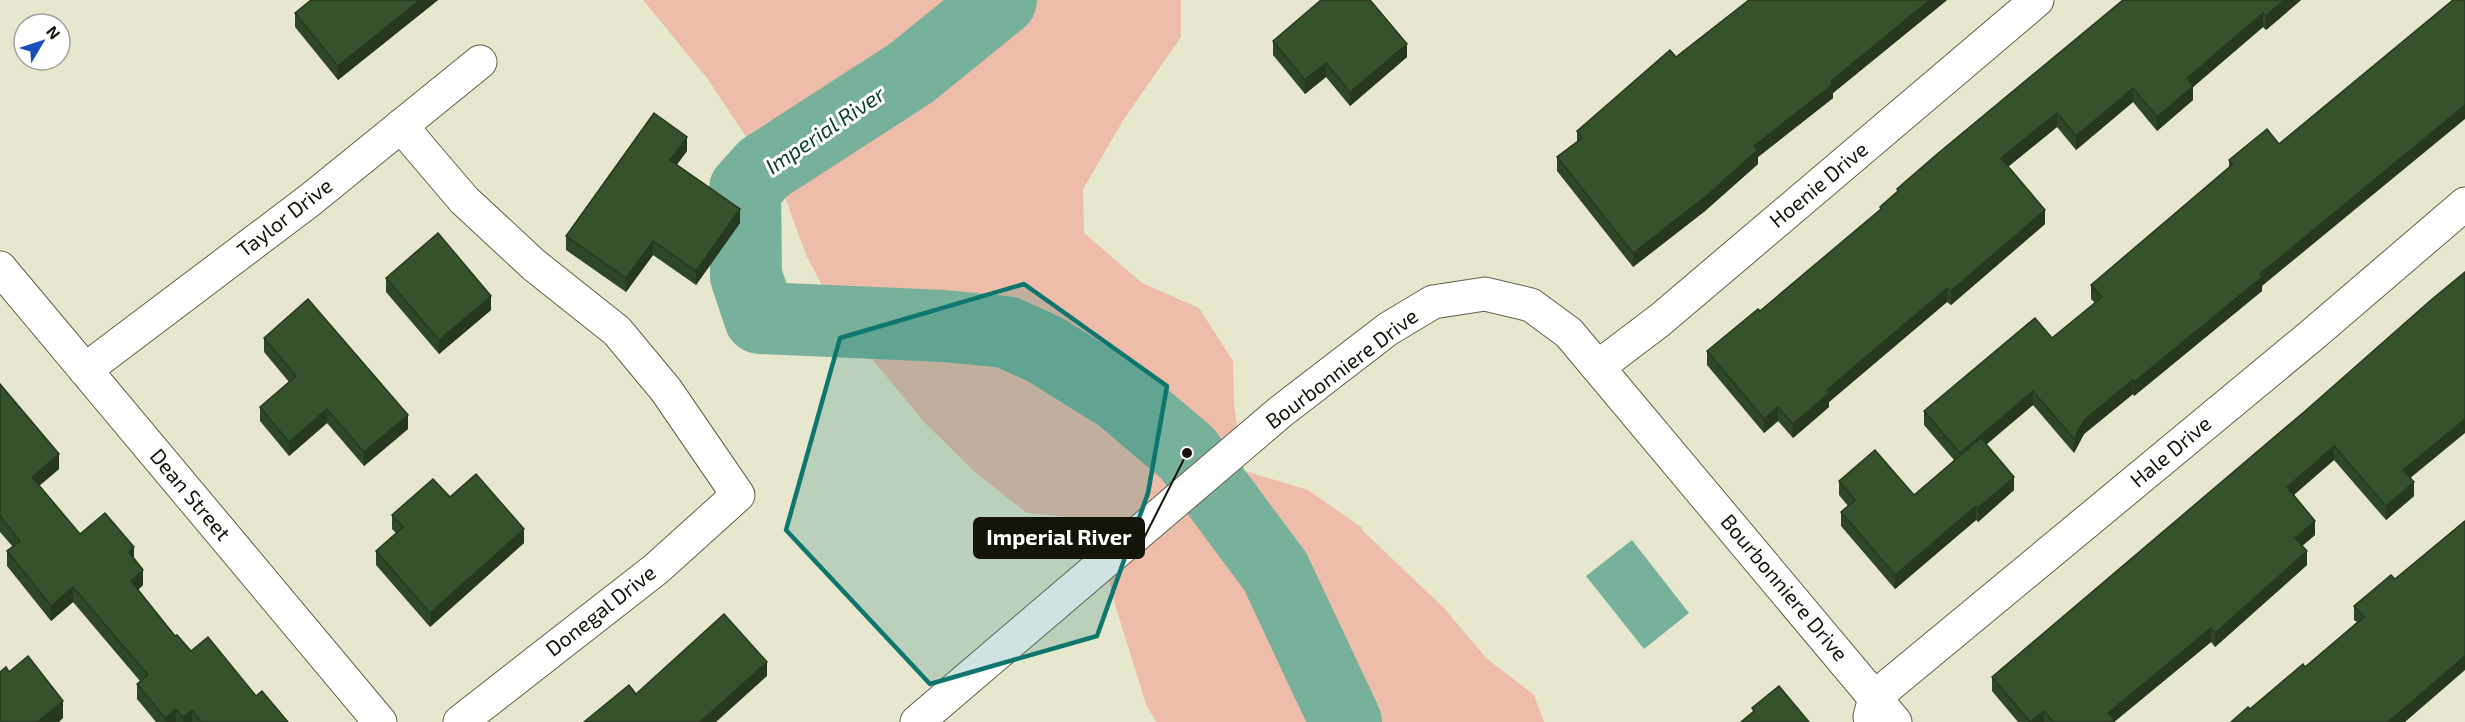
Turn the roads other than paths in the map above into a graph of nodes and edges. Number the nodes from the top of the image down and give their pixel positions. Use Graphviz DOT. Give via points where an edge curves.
graph roads {
  1 [pos="2037,0"];
  2 [pos="480,62"];
  3 [pos="401,126"];
  4 [pos="2465,204"];
  5 [pos="0,268"];
  6 [pos="1598,367"];
  7 [pos="85,370"];
  8 [pos="1872,710"];
  9 [pos="380,722"];
  10 [pos="460,722"];
  11 [pos="917,722"];
  12 [pos="1895,722"];
  1 -- 6 [label="street, Hoenie Drive" via="1660,320"];
  2 -- 3 [label="street, Taylor Drive"];
  3 -- 7 [label="street, Taylor Drive"];
  3 -- 10 [label="street, Donegal Drive" via="464,200 534,265 616,331 666,390 738,495 656,569"];
  4 -- 8 [label="street, Hale Drive"];
  5 -- 7 [label="street, Dean Street"];
  6 -- 8 [label="street, Bourbonniere Drive"];
  6 -- 11 [label="street, Bourbonniere Drive" via="1569,333 1531,305 1485,294 1433,302 1388,329 1280,413"];
  7 -- 9 [label="street, Dean Street"];
  8 -- 12 [label="street, Bourbonniere Drive"];
}
